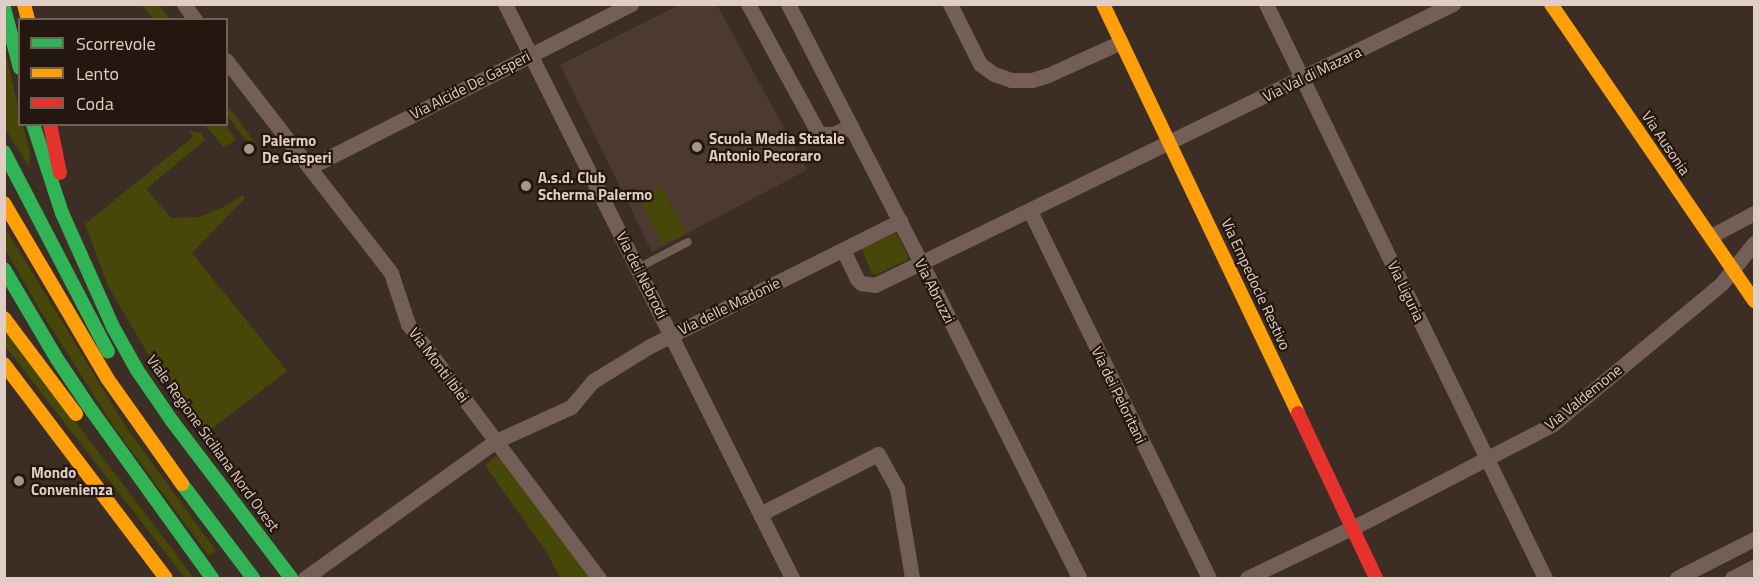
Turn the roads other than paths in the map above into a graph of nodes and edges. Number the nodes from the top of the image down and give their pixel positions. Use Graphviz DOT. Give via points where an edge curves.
graph roads {
  1 [pos="184,4"];
  2 [pos="505,4"];
  3 [pos="748,4"];
  4 [pos="788,4"];
  5 [pos="950,4"];
  6 [pos="1103,4"];
  7 [pos="1266,4"];
  8 [pos="1453,4"];
  9 [pos="1551,4"];
  10 [pos="623,6"];
  11 [pos="4,8"];
  12 [pos="194,18"];
  13 [pos="1121,42"];
  14 [pos="530,55"];
  15 [pos="18,60"];
  16 [pos="228,63"];
  17 [pos="1303,79"];
  18 [pos="34,126"];
  19 [pos="50,126"];
  20 [pos="851,126"];
  21 [pos="4,140"];
  22 [pos="1171,142"];
  23 [pos="4,152"];
  24 [pos="310,166"];
  25 [pos="4,203"];
  26 [pos="1030,211"];
  27 [pos="1755,213"];
  28 [pos="900,221"];
  29 [pos="1711,237"];
  30 [pos="688,242"];
  31 [pos="1755,243"];
  32 [pos="843,250"];
  33 [pos="81,258"];
  34 [pos="921,263"];
  35 [pos="4,268"];
  36 [pos="638,268"];
  37 [pos="1732,268"];
  38 [pos="1755,301"];
  39 [pos="100,302"];
  40 [pos="4,318"];
  41 [pos="672,334"];
  42 [pos="4,364"];
  43 [pos="496,441"];
  44 [pos="157,451"];
  45 [pos="1488,460"];
  46 [pos="760,514"];
  47 [pos="1352,528"];
  48 [pos="178,535"];
  49 [pos="1755,539"];
  50 [pos="144,548"];
  51 [pos="1755,567"];
  52 [pos="166,579"];
  53 [pos="173,579"];
  54 [pos="212,579"];
  55 [pos="253,579"];
  56 [pos="291,579"];
  57 [pos="306,579"];
  58 [pos="598,579"];
  59 [pos="792,579"];
  60 [pos="912,579"];
  61 [pos="1079,579"];
  62 [pos="1209,579"];
  63 [pos="1247,579"];
  64 [pos="1376,579"];
  65 [pos="1545,579"];
  66 [pos="1677,579"];
  67 [pos="1732,579"];
  1 -- 12 [label="street"];
  2 -- 14 [label="street, Via dei Nebrodi"];
  3 -- 20 [label="street" via="819,134 833,134"];
  4 -- 20 [label="street, Via Abruzzi"];
  5 -- 13 [label="street" via="980,64 1011,80 1048,75"];
  6 -- 13 [label="street, Via Empedocle Restivo"];
  7 -- 17 [label="street, Via Liguria"];
  8 -- 17 [label="street, Via Val di Mazara"];
  9 -- 29 [label="street, Via Ausonia"];
  10 -- 14 [label="street, Via Alcide De Gasperi"];
  11 -- 15 [label="street"];
  13 -- 22 [label="street, Via Empedocle Restivo"];
  14 -- 24 [label="street, Via Alcide De Gasperi"];
  14 -- 36 [label="street, Via dei Nebrodi"];
  16 -- 24 [label="street, Via Monti Iblei"];
  17 -- 22 [label="street, Via Val di Mazara"];
  17 -- 45 [label="street, Via Liguria"];
  18 -- 33 [label="street, Viale Regione Siciliana Nord Ovest" via="47,174"];
  19 -- 33 [label="street"];
  20 -- 28 [label="street, Via Abruzzi"];
  21 -- 39 [label="street"];
  22 -- 26 [label="street"];
  22 -- 47 [label="street, Via Empedocle Restivo"];
  23 -- 44 [label="street"];
  24 -- 43 [label="street, Via Monti Iblei" via="391,273 408,324"];
  25 -- 44 [label="street" via="107,378"];
  26 -- 34 [label="street"];
  26 -- 62 [label="street, Via dei Peloritani"];
  27 -- 29 [label="street"];
  28 -- 32 [label="street, Via delle Madonie"];
  28 -- 34 [label="street, Via Abruzzi"];
  29 -- 37 [label="street, Via Ausonia"];
  30 -- 36 [label="lane"];
  31 -- 37 [label="street, Via Valdemone"];
  32 -- 34 [label="street" via="857,279 868,285"];
  32 -- 41 [label="street, Via delle Madonie"];
  33 -- 39 [label="street, Viale Regione Siciliana Nord Ovest"];
  34 -- 61 [label="street, Via Abruzzi"];
  35 -- 48 [label="street" via="63,367"];
  36 -- 41 [label="street, Via dei Nebrodi"];
  37 -- 38 [label="street, Via Ausonia"];
  37 -- 45 [label="street, Via Valdemone" via="1722,283 1553,424"];
  39 -- 56 [label="street, Viale Regione Siciliana Nord Ovest" via="137,370 172,421"];
  40 -- 48 [label="street" via="82,422"];
  41 -- 43 [label="street, Via delle Madonie" via="593,381 571,407"];
  41 -- 46 [label="street, Via dei Nebrodi"];
  42 -- 50 [label="street"];
  43 -- 57 [label="street, Via delle Madonie"];
  43 -- 58 [label="street, Via Monti Iblei"];
  44 -- 55 [label="street"];
  45 -- 47 [label="street, Via Valdemone"];
  45 -- 65 [label="street, Via Liguria"];
  46 -- 59 [label="street, Via dei Nebrodi"];
  46 -- 60 [label="street" via="878,454 897,488"];
  47 -- 63 [label="street, Via Valdemone"];
  47 -- 64 [label="street, Via Empedocle Restivo"];
  48 -- 54 [label="street"];
  49 -- 66 [label="street"];
  50 -- 52 [label="street"];
  50 -- 53 [label="street"];
  51 -- 67 [label="street"];
}
